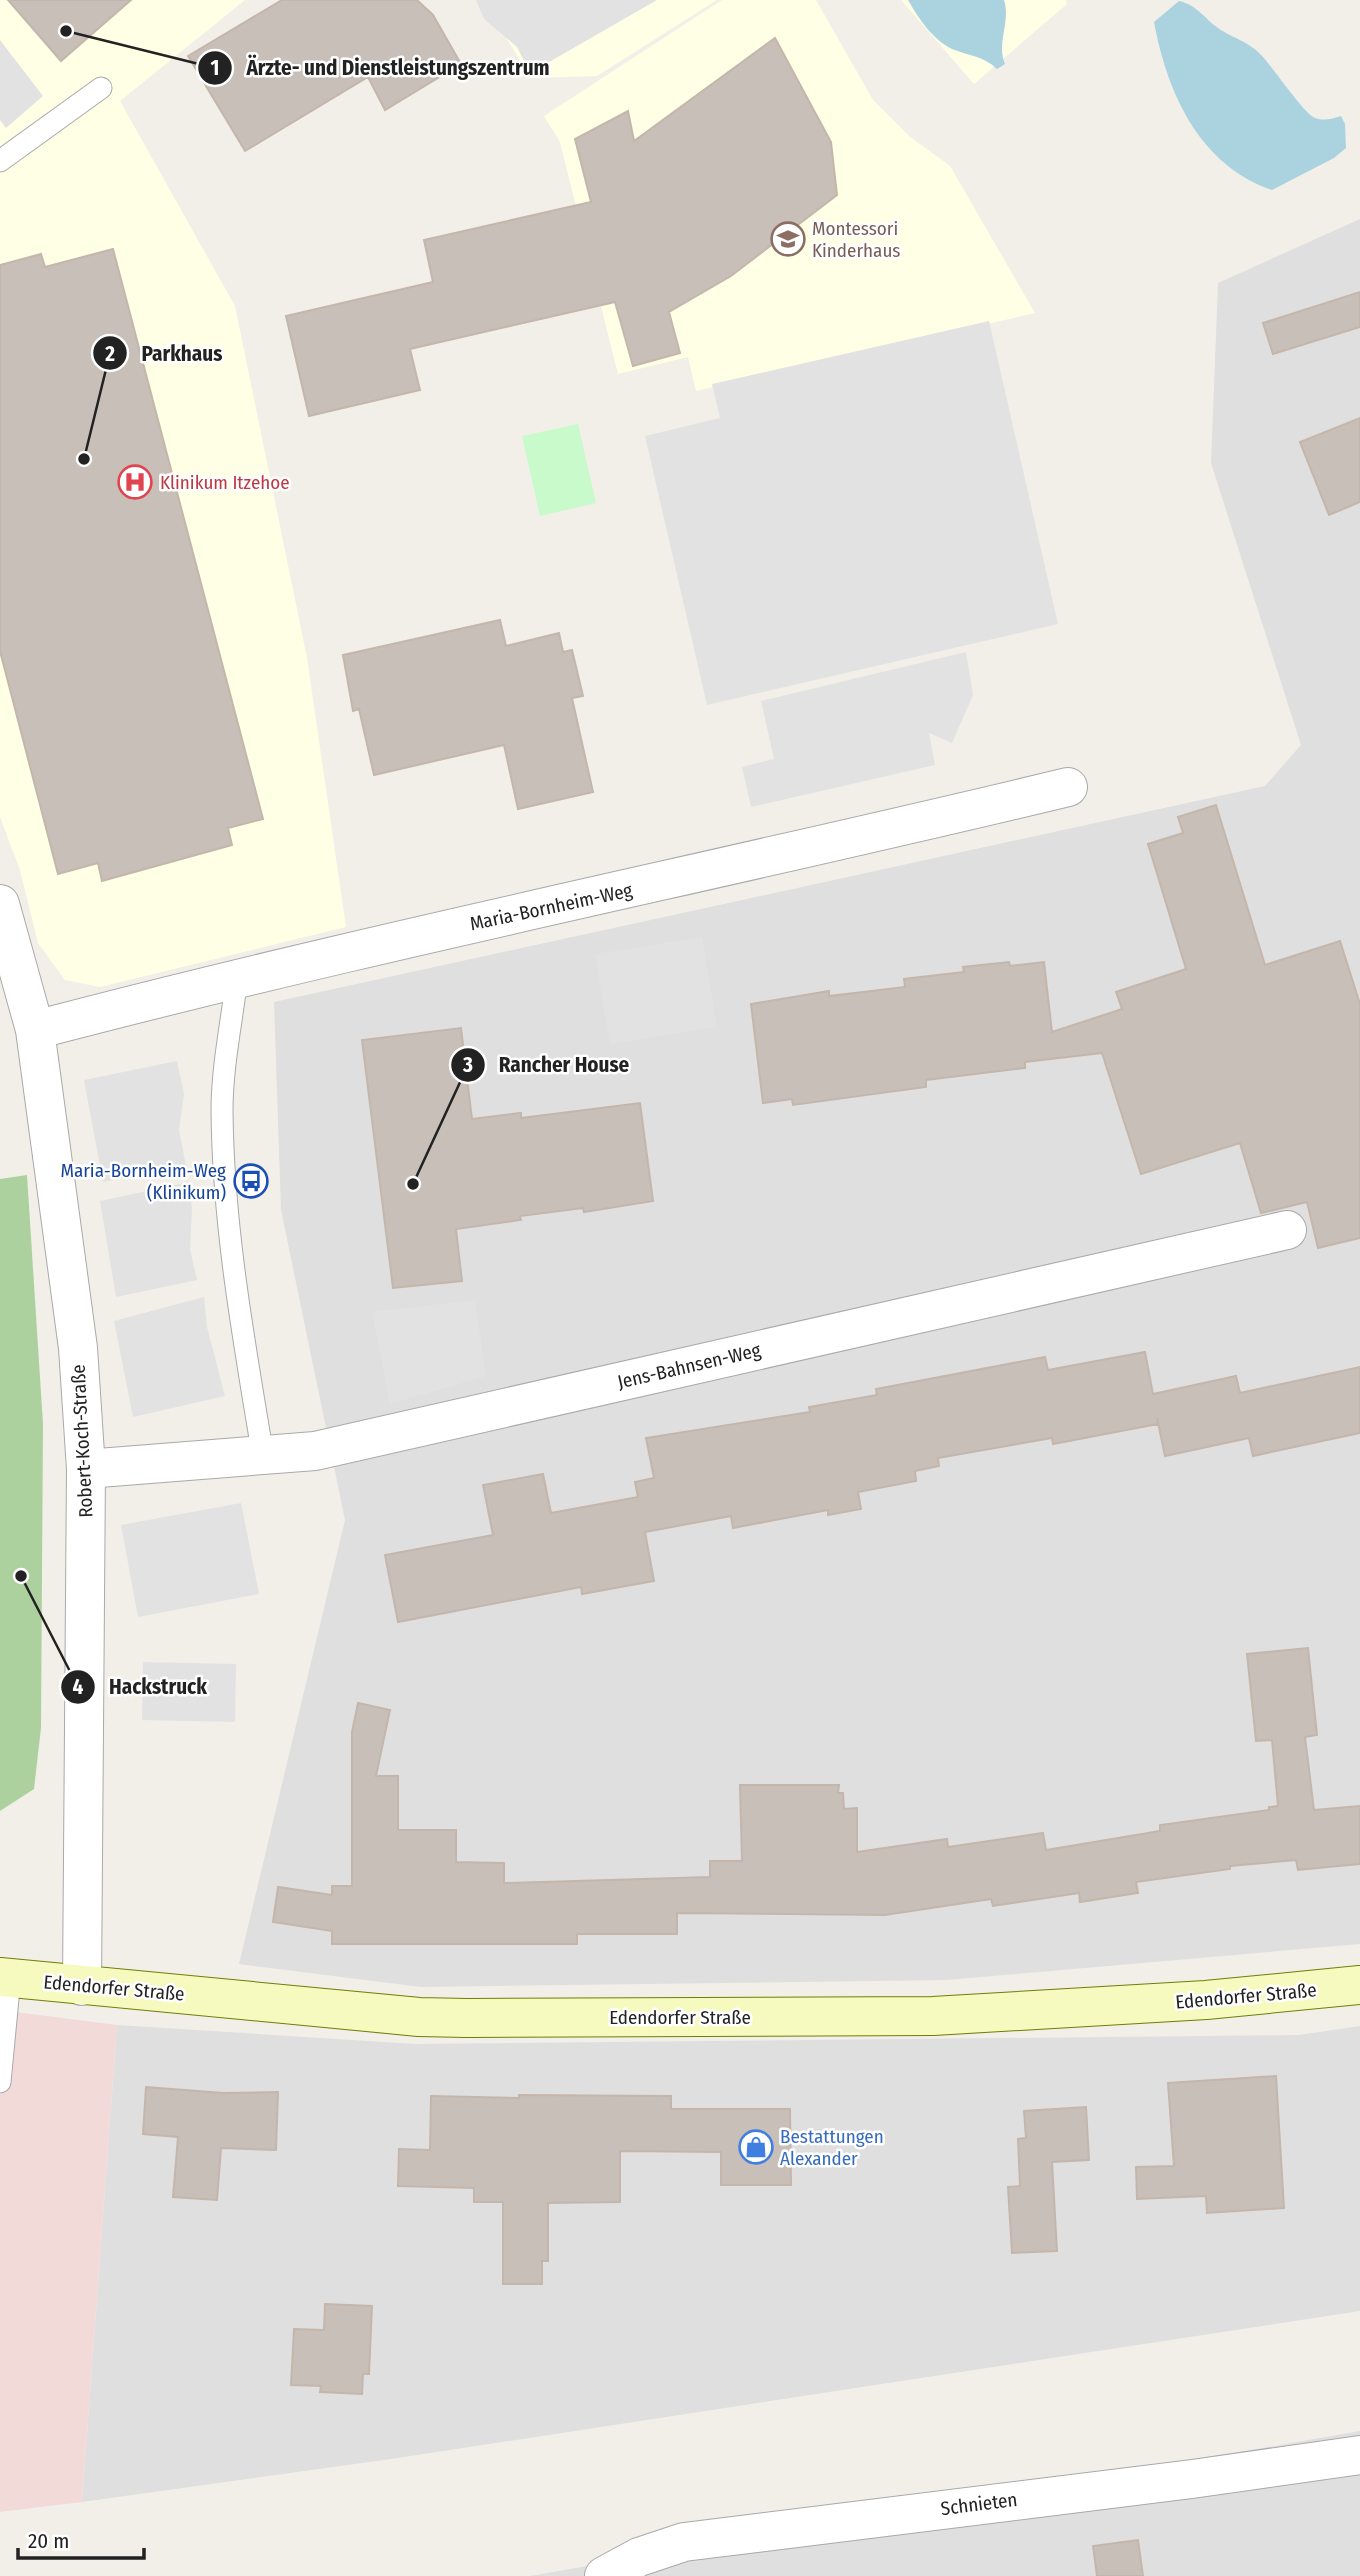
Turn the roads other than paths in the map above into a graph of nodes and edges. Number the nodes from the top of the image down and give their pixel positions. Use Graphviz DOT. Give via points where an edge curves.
graph roads {
  1 [pos="101,88"];
  2 [pos="0,161"];
  3 [pos="1068,787"];
  4 [pos="0,904"];
  5 [pos="237,977"];
  6 [pos="35,1030"];
  7 [pos="1287,1230"];
  8 [pos="263,1456"];
  9 [pos="86,1469"];
  10 [pos="5,1977"];
  11 [pos="1360,1985"];
  12 [pos="82,1986"];
  13 [pos="0,2082"];
  14 [pos="1360,2455"];
  15 [pos="604,2576"];
  1 -- 2 [label="lane"];
  3 -- 5 [label="street, Maria-Bornheim-Weg"];
  4 -- 6 [label="street, Robert-Koch-Straße"];
  5 -- 6 [label="street, Maria-Bornheim-Weg"];
  5 -- 8 [label="lane" via="222,1107 227,1222"];
  6 -- 9 [label="street, Robert-Koch-Straße" via="76,1334"];
  7 -- 8 [label="street, Jens-Bahnsen-Weg" via="315,1451"];
  8 -- 9 [label="street, Jens-Bahnsen-Weg"];
  9 -- 12 [label="street, Robert-Koch-Straße"];
  10 -- 12 [label="street, Edendorfer Straße"];
  10 -- 13 [label="lane"];
  11 -- 12 [label="street, Edendorfer Straße" via="1206,2000 933,2016 467,2018"];
  14 -- 15 [label="street, Schnieten" via="684,2542 639,2557"];
}
